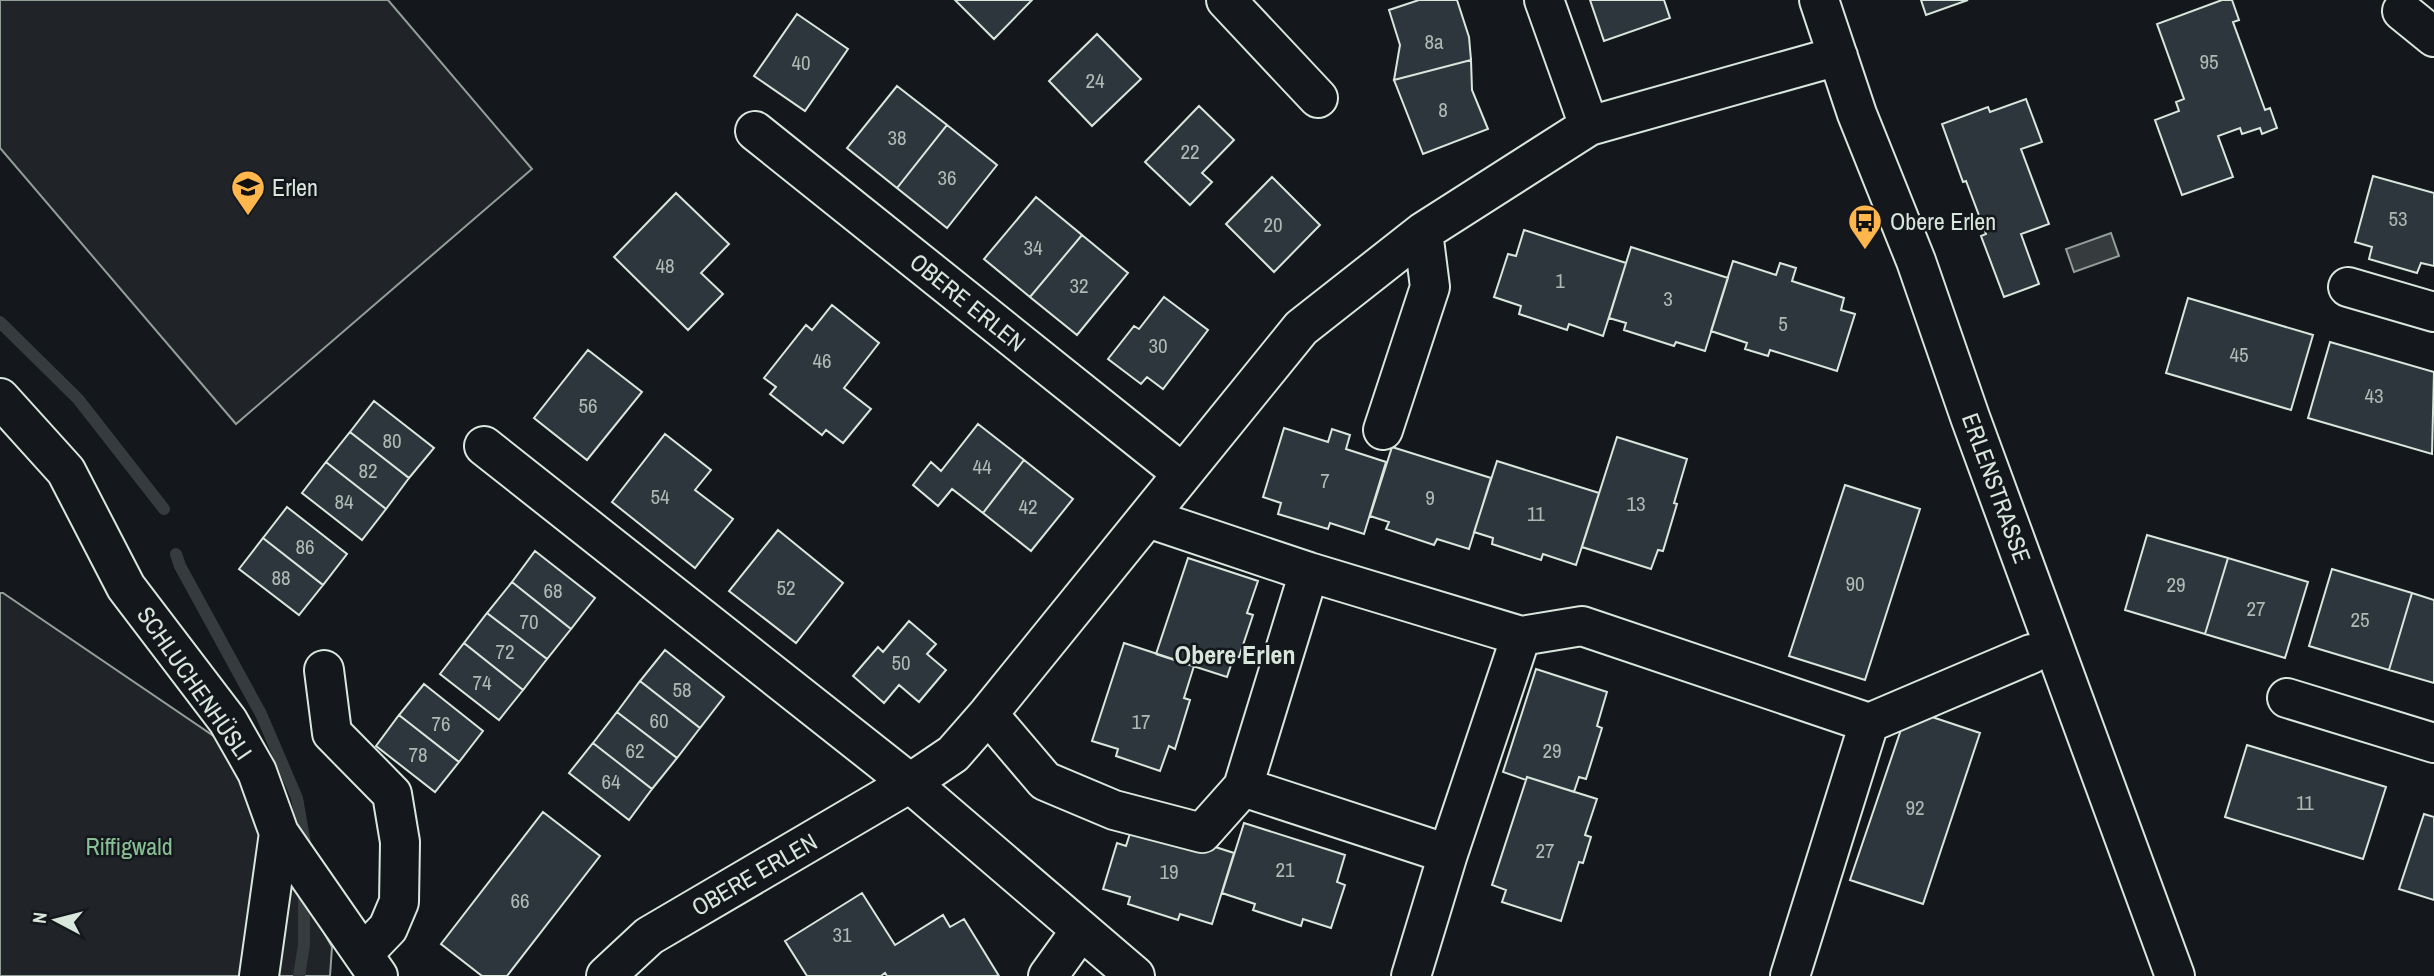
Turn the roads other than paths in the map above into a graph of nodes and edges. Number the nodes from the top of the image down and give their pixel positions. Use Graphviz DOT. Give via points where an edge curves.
graph roads {
  1 [pos="1226,0"];
  2 [pos="1544,0"];
  3 [pos="1819,0"];
  4 [pos="2402,11"];
  5 [pos="2434,37"];
  6 [pos="1838,56"];
  7 [pos="1318,98"];
  8 [pos="1589,126"];
  9 [pos="755,131"];
  10 [pos="1423,232"];
  11 [pos="2348,287"];
  12 [pos="2434,312"];
  13 [pos="0,398"];
  14 [pos="1383,430"];
  15 [pos="484,446"];
  16 [pos="1182,473"];
  17 [pos="1147,518"];
  18 [pos="1309,572"];
  19 [pos="1521,636"];
  20 [pos="2031,654"];
  21 [pos="324,670"];
  22 [pos="2287,698"];
  23 [pos="988,714"];
  24 [pos="1869,723"];
  25 [pos="2434,743"];
  26 [pos="910,783"];
  27 [pos="1243,787"];
  28 [pos="279,832"];
  29 [pos="1448,855"];
  30 [pos="1081,930"];
  31 [pos="371,965"];
  32 [pos="259,976"];
  33 [pos="606,976"];
  34 [pos="1048,976"];
  35 [pos="1135,976"];
  36 [pos="1411,976"];
  37 [pos="1790,976"];
  38 [pos="2175,976"];
  1 -- 7 [label="street"];
  2 -- 8 [label="street"];
  3 -- 6 [label="street, ERLENSTRASSE"];
  4 -- 5 [label="street"];
  6 -- 8 [label="street, OBERE ERLEN"];
  6 -- 38 [label="street, ERLENSTRASSE"];
  8 -- 10 [label="street, OBERE ERLEN"];
  9 -- 16 [label="street, OBERE ERLEN"];
  10 -- 14 [label="street" via="1430,287"];
  10 -- 16 [label="street, OBERE ERLEN" via="1301,328"];
  11 -- 12 [label="street"];
  13 -- 28 [label="street, SCHLUCHENHÜSLI" via="66,471 126,587 228,721 257,772"];
  15 -- 26 [label="street"];
  16 -- 17 [label="street, OBERE ERLEN"];
  17 -- 18 [label="street"];
  17 -- 23 [label="street, OBERE ERLEN"];
  18 -- 19 [label="street"];
  18 -- 27 [label="street"];
  19 -- 24 [label="street" via="1582,626"];
  19 -- 29 [label="street"];
  20 -- 24 [label="street"];
  21 -- 31 [label="street" via="331,733 392,794 400,842 399,902"];
  22 -- 25 [label="street"];
  23 -- 26 [label="street, OBERE ERLEN" via="953,754"];
  23 -- 27 [label="street" via="1045,781 1114,810 1202,833"];
  24 -- 37 [label="street"];
  26 -- 30 [label="street"];
  26 -- 33 [label="street, OBERE ERLEN" via="649,936"];
  27 -- 29 [label="street"];
  28 -- 31 [label="street, SCHLUCHENHÜSLI"];
  28 -- 32 [label="street"];
  29 -- 36 [label="street"];
  30 -- 34 [label="street"];
  30 -- 35 [label="street"];
}
